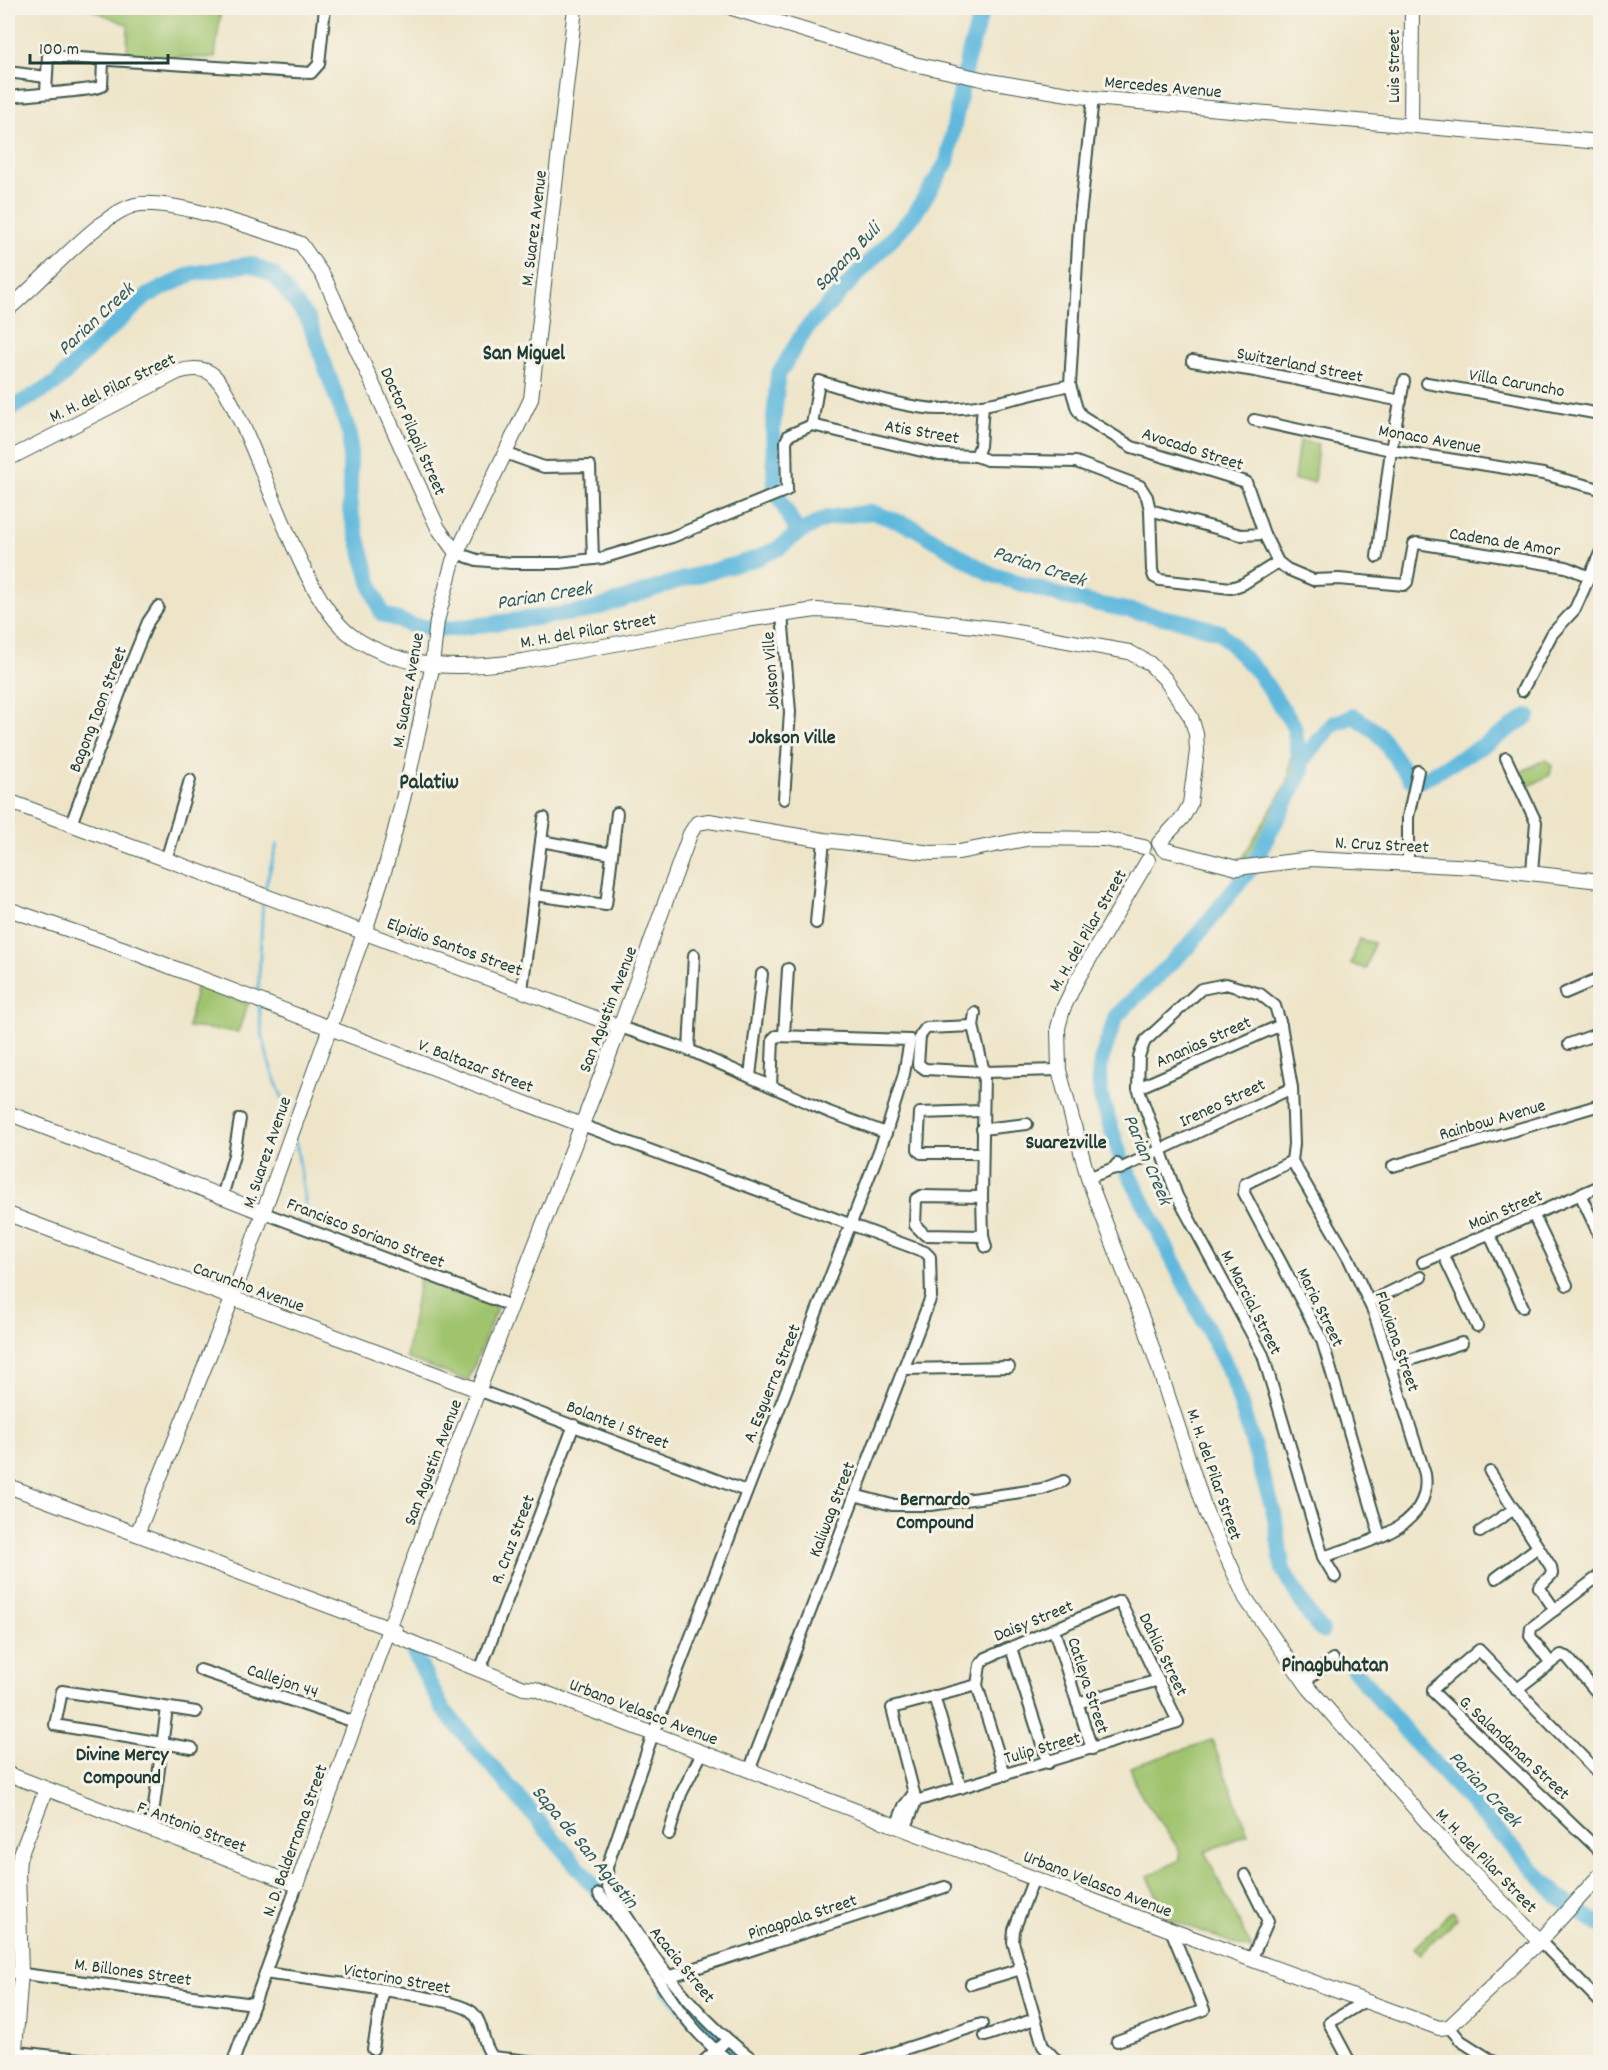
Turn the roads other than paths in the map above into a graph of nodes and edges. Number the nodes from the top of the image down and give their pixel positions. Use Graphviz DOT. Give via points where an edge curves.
graph roads {
  1 [pos="325,8"];
  2 [pos="732,8"];
  3 [pos="1412,8"];
  4 [pos="574,9"];
  5 [pos="103,61"];
  6 [pos="8,72"];
  7 [pos="46,77"];
  8 [pos="46,92"];
  9 [pos="8,98"];
  10 [pos="1093,98"];
  11 [pos="1411,125"];
  12 [pos="1600,142"];
  13 [pos="8,309"];
  14 [pos="1192,361"];
  15 [pos="1404,381"];
  16 [pos="1427,383"];
  17 [pos="1070,385"];
  18 [pos="1401,401"];
  19 [pos="983,405"];
  20 [pos="1600,414"];
  21 [pos="1254,420"];
  22 [pos="812,425"];
  23 [pos="1391,450"];
  24 [pos="505,453"];
  25 [pos="976,456"];
  26 [pos="8,459"];
  27 [pos="1600,489"];
  28 [pos="1150,510"];
  29 [pos="1264,534"];
  30 [pos="456,553"];
  31 [pos="1600,553"];
  32 [pos="1377,557"];
  33 [pos="593,559"];
  34 [pos="1278,561"];
  35 [pos="1590,576"];
  36 [pos="158,608"];
  37 [pos="783,614"];
  38 [pos="432,667"];
  39 [pos="1522,691"];
  40 [pos="1506,758"];
  41 [pos="1416,775"];
  42 [pos="190,780"];
  43 [pos="784,799"];
  44 [pos="8,801"];
  45 [pos="616,813"];
  46 [pos="544,818"];
  47 [pos="71,824"];
  48 [pos="824,840"];
  49 [pos="541,841"];
  50 [pos="1161,846"];
  51 [pos="612,854"];
  52 [pos="1146,854"];
  53 [pos="166,860"];
  54 [pos="1408,863"];
  55 [pos="1532,872"];
  56 [pos="1600,880"];
  57 [pos="534,895"];
  58 [pos="8,909"];
  59 [pos="816,923"];
  60 [pos="365,931"];
  61 [pos="694,955"];
  62 [pos="788,969"];
  63 [pos="762,974"];
  64 [pos="1600,978"];
  65 [pos="522,990"];
  66 [pos="1565,993"];
  67 [pos="975,1013"];
  68 [pos="1281,1025"];
  69 [pos="973,1026"];
  70 [pos="620,1027"];
  71 [pos="329,1030"];
  72 [pos="1600,1034"];
  73 [pos="784,1035"];
  74 [pos="1569,1044"];
  75 [pos="689,1050"];
  76 [pos="1059,1070"];
  77 [pos="984,1072"];
  78 [pos="750,1076"];
  79 [pos="771,1086"];
  80 [pos="1138,1088"];
  81 [pos="1292,1088"];
  82 [pos="1600,1105"];
  83 [pos="982,1111"];
  84 [pos="8,1113"];
  85 [pos="240,1119"];
  86 [pos="1027,1124"];
  87 [pos="582,1125"];
  88 [pos="982,1129"];
  89 [pos="886,1132"];
  90 [pos="1161,1148"];
  91 [pos="982,1153"];
  92 [pos="1292,1161"];
  93 [pos="1393,1166"];
  94 [pos="1088,1179"];
  95 [pos="1600,1186"];
  96 [pos="1580,1194"];
  97 [pos="222,1197"];
  98 [pos="982,1197"];
  99 [pos="264,1213"];
  100 [pos="8,1214"];
  101 [pos="1533,1214"];
  102 [pos="849,1226"];
  103 [pos="1489,1233"];
  104 [pos="983,1236"];
  105 [pos="1600,1237"];
  106 [pos="986,1247"];
  107 [pos="1443,1254"];
  108 [pos="930,1257"];
  109 [pos="1423,1262"];
  110 [pos="1421,1277"];
  111 [pos="1567,1285"];
  112 [pos="232,1299"];
  113 [pos="1369,1302"];
  114 [pos="511,1306"];
  115 [pos="1523,1307"];
  116 [pos="1477,1326"];
  117 [pos="1462,1343"];
  118 [pos="1391,1366"];
  119 [pos="1009,1367"];
  120 [pos="904,1369"];
  121 [pos="478,1390"];
  122 [pos="574,1425"];
  123 [pos="1490,1472"];
  124 [pos="1064,1481"];
  125 [pos="8,1486"];
  126 [pos="746,1491"];
  127 [pos="854,1495"];
  128 [pos="1514,1509"];
  129 [pos="1480,1532"];
  130 [pos="137,1534"];
  131 [pos="1380,1536"];
  132 [pos="1538,1547"];
  133 [pos="1323,1557"];
  134 [pos="1600,1575"];
  135 [pos="1335,1577"];
  136 [pos="1496,1578"];
  137 [pos="1120,1602"];
  138 [pos="1555,1610"];
  139 [pos="388,1629"];
  140 [pos="1054,1630"];
  141 [pos="1011,1648"];
  142 [pos="1333,1659"];
  143 [pos="1550,1662"];
  144 [pos="482,1665"];
  145 [pos="200,1670"];
  146 [pos="1159,1680"];
  147 [pos="1304,1682"];
  148 [pos="977,1685"];
  149 [pos="535,1689"];
  150 [pos="1516,1690"];
  151 [pos="934,1696"];
  152 [pos="1600,1696"];
  153 [pos="1077,1703"];
  154 [pos="167,1708"];
  155 [pos="196,1712"];
  156 [pos="355,1722"];
  157 [pos="1178,1722"];
  158 [pos="653,1734"];
  159 [pos="163,1744"];
  160 [pos="192,1748"];
  161 [pos="1092,1749"];
  162 [pos="702,1753"];
  163 [pos="1048,1762"];
  164 [pos="749,1771"];
  165 [pos="8,1774"];
  166 [pos="1005,1775"];
  167 [pos="1600,1775"];
  168 [pos="961,1788"];
  169 [pos="46,1789"];
  170 [pos="915,1797"];
  171 [pos="900,1828"];
  172 [pos="152,1829"];
  173 [pos="669,1834"];
  174 [pos="1600,1851"];
  175 [pos="1245,1875"];
  176 [pos="1600,1875"];
  177 [pos="1034,1878"];
  178 [pos="297,1885"];
  179 [pos="945,1887"];
  180 [pos="599,1894"];
  181 [pos="1171,1930"];
  182 [pos="1540,1941"];
  183 [pos="1251,1960"];
  184 [pos="1021,1969"];
  185 [pos="14,1972"];
  186 [pos="266,1973"];
  187 [pos="668,1977"];
  188 [pos="971,1984"];
  189 [pos="383,1991"];
  190 [pos="1363,2001"];
  191 [pos="1600,2002"];
  192 [pos="254,2004"];
  193 [pos="1035,2019"];
  194 [pos="1449,2027"];
  195 [pos="1117,2041"];
  196 [pos="721,2046"];
  197 [pos="373,2049"];
  198 [pos="12,2055"];
  199 [pos="109,2062"];
  200 [pos="233,2062"];
  201 [pos="532,2062"];
  202 [pos="537,2062"];
  203 [pos="703,2062"];
  204 [pos="731,2062"];
  205 [pos="757,2062"];
  206 [pos="864,2062"];
  207 [pos="1058,2062"];
  208 [pos="1350,2062"];
  209 [pos="1494,2062"];
  1 -- 5 [label="street" via="319,64 311,73"];
  2 -- 10 [label="street, Mercedes Avenue" via="971,78"];
  3 -- 11 [label="street, Luis Street"];
  4 -- 24 [label="street, M. Suarez Avenue" via="531,399"];
  5 -- 7 [label="street" via="48,56"];
  5 -- 8 [label="street" via="102,86 96,90"];
  6 -- 7 [label="street"];
  7 -- 8 [label="street"];
  8 -- 9 [label="street"];
  10 -- 11 [label="street, Mercedes Avenue"];
  10 -- 17 [label="street, Avocado Street" via="1079,226"];
  11 -- 12 [label="street, Mercedes Avenue"];
  13 -- 30 [label="street, Doctor Pilapil Street" via="106,219 135,205 164,204 301,244 324,277 438,528"];
  14 -- 18 [label="street, Switzerland Street"];
  15 -- 18 [label="street"];
  16 -- 20 [label="street, Villa Caruncho"];
  17 -- 19 [label="street"];
  17 -- 29 [label="street, Avocado Street" via="1077,409 1120,441 1246,482"];
  18 -- 23 [label="street"];
  19 -- 22 [label="street" via="942,410 819,381"];
  19 -- 25 [label="street, Atis Street"];
  21 -- 23 [label="street, Monaco Avenue"];
  22 -- 25 [label="street, Atis Street" via="939,455"];
  22 -- 33 [label="street" via="789,435 786,441 787,490 672,537"];
  23 -- 27 [label="street, Monaco Avenue" via="1543,474"];
  23 -- 32 [label="street"];
  24 -- 30 [label="street, M. Suarez Avenue"];
  24 -- 33 [label="street" via="544,467 590,466"];
  25 -- 28 [label="street" via="987,460 1076,462 1140,486"];
  26 -- 38 [label="street, M. H. del Pilar Street" via="178,372 208,371 223,388 245,431 321,603 343,628 370,648"];
  28 -- 29 [label="street" via="1241,535"];
  28 -- 34 [label="street" via="1151,568 1160,580 1231,588"];
  29 -- 34 [label="street, Avocado Street"];
  30 -- 33 [label="street" via="477,560 511,563"];
  30 -- 38 [label="street, M. Suarez Avenue" via="436,627"];
  31 -- 35 [label="street"];
  34 -- 35 [label="street, Cadena de Amor" via="1313,580 1404,585 1414,544 1566,567"];
  35 -- 39 [label="street" via="1575,609 1552,634"];
  36 -- 47 [label="street, Bagong Taon Street" via="148,621"];
  37 -- 38 [label="street, M. H. del Pilar Street" via="532,660"];
  37 -- 43 [label="street, Jokson Ville" via="790,712"];
  37 -- 50 [label="street, M. H. del Pilar Street" via="816,610 854,612 1000,629 1118,650 1149,663 1191,717 1197,751 1187,812"];
  38 -- 60 [label="street, M. Suarez Avenue" via="394,837"];
  40 -- 55 [label="street" via="1536,822"];
  41 -- 54 [label="street" via="1408,817"];
  42 -- 53 [label="street"];
  44 -- 47 [label="street, Elpidio Santos Street"];
  45 -- 51 [label="street"];
  46 -- 49 [label="street"];
  47 -- 53 [label="street, Elpidio Santos Street"];
  48 -- 52 [label="street, San Agustin Avenue" via="932,853 959,852 1031,838 1104,839"];
  48 -- 59 [label="street"];
  48 -- 70 [label="street, San Agustin Avenue" via="708,821 697,823"];
  49 -- 51 [label="street"];
  49 -- 57 [label="street"];
  50 -- 52 [label="street, M. H. del Pilar Street" via="1163,855 1158,861"];
  50 -- 54 [label="street, N. Cruz Street" via="1241,868 1311,859"];
  51 -- 57 [label="street" via="606,905"];
  52 -- 76 [label="street, M. H. del Pilar Street" via="1063,1009 1058,1028"];
  53 -- 60 [label="street, Elpidio Santos Street"];
  54 -- 55 [label="street, N. Cruz Street"];
  55 -- 56 [label="street, N. Cruz Street"];
  57 -- 65 [label="street"];
  58 -- 71 [label="street, V. Baltazar Street" via="122,948"];
  60 -- 65 [label="street, Elpidio Santos Street"];
  60 -- 71 [label="street, M. Suarez Avenue"];
  61 -- 75 [label="street"];
  62 -- 73 [label="street"];
  63 -- 78 [label="street"];
  64 -- 66 [label="street"];
  65 -- 70 [label="street, Elpidio Santos Street"];
  67 -- 69 [label="street"];
  68 -- 80 [label="street, Ananias Street"];
  68 -- 80 [label="street" via="1272,1002 1260,994 1226,984 1209,985 1194,994 1145,1041 1139,1056"];
  68 -- 81 [label="street"];
  69 -- 77 [label="street"];
  69 -- 77 [label="street" via="926,1028 920,1036 918,1064 925,1070"];
  70 -- 75 [label="street, Elpidio Santos Street"];
  70 -- 87 [label="street, San Agustin Avenue"];
  71 -- 87 [label="street, V. Baltazar Street"];
  71 -- 99 [label="street, M. Suarez Avenue"];
  72 -- 74 [label="street"];
  73 -- 79 [label="street" via="773,1039"];
  73 -- 89 [label="street, A. Esguerra Street" via="910,1040"];
  75 -- 78 [label="street, Elpidio Santos Street"];
  76 -- 77 [label="street"];
  76 -- 94 [label="street, M. H. del Pilar Street"];
  77 -- 83 [label="street"];
  78 -- 79 [label="street, Elpidio Santos Street"];
  79 -- 89 [label="street, Elpidio Santos Street"];
  80 -- 90 [label="street, M. Marcial Street"];
  81 -- 90 [label="street, Ireneo Street"];
  81 -- 92 [label="street"];
  82 -- 93 [label="street, Rainbow Avenue"];
  83 -- 88 [label="street"];
  83 -- 91 [label="street" via="920,1113 918,1149 921,1153"];
  84 -- 97 [label="street, Francisco Soriano Street"];
  85 -- 97 [label="street"];
  86 -- 88 [label="street"];
  87 -- 102 [label="street, V. Baltazar Street"];
  87 -- 114 [label="street, San Agustin Avenue"];
  88 -- 91 [label="street"];
  89 -- 102 [label="street, A. Esguerra Street"];
  90 -- 94 [label="street, Ireneo Street"];
  90 -- 133 [label="street, M. Marcial Street" via="1177,1196 1263,1355"];
  91 -- 98 [label="street"];
  92 -- 113 [label="street, Flaviana Street" via="1349,1259"];
  92 -- 131 [label="street, Maria Street" via="1245,1184 1244,1192 1322,1340"];
  94 -- 147 [label="street, M. H. del Pilar Street" via="1145,1326 1217,1541 1246,1599"];
  95 -- 96 [label="street, Main Street"];
  96 -- 101 [label="street, Main Street"];
  96 -- 105 [label="street"];
  97 -- 99 [label="street, Francisco Soriano Street"];
  98 -- 104 [label="street"];
  98 -- 104 [label="street" via="921,1196 916,1199 915,1226 925,1235"];
  99 -- 112 [label="street, M. Suarez Avenue"];
  99 -- 114 [label="street, Francisco Soriano Street"];
  100 -- 112 [label="street, Caruncho Avenue"];
  101 -- 103 [label="street, Main Street"];
  101 -- 111 [label="street"];
  102 -- 108 [label="street, V. Baltazar Street"];
  102 -- 126 [label="street, A. Esguerra Street"];
  103 -- 107 [label="street, Main Street"];
  103 -- 115 [label="street"];
  104 -- 106 [label="street"];
  107 -- 109 [label="street, Main Street"];
  107 -- 116 [label="street"];
  108 -- 120 [label="street, Kaliwag Street" via="931,1297"];
  110 -- 113 [label="street"];
  112 -- 121 [label="street, Caruncho Avenue"];
  112 -- 130 [label="street, M. Suarez Avenue"];
  113 -- 118 [label="street, Flaviana Street"];
  114 -- 121 [label="street, San Agustin Avenue"];
  117 -- 118 [label="street"];
  118 -- 131 [label="street, Flaviana Street" via="1427,1483 1414,1516"];
  119 -- 120 [label="street"];
  120 -- 127 [label="street, Kaliwag Street"];
  121 -- 122 [label="street, Bolante 1 Street"];
  121 -- 139 [label="street, San Agustin Avenue"];
  122 -- 126 [label="street, Bolante 1 Street"];
  122 -- 144 [label="street, R. Cruz Street"];
  123 -- 128 [label="street"];
  124 -- 127 [label="street" via="1042,1489 930,1505 892,1505"];
  125 -- 130 [label="street"];
  126 -- 158 [label="street, A. Esguerra Street"];
  127 -- 164 [label="street, Kaliwag Street"];
  128 -- 129 [label="street"];
  128 -- 132 [label="street"];
  130 -- 139 [label="street"];
  131 -- 133 [label="street, Flaviana Street"];
  132 -- 136 [label="street"];
  132 -- 138 [label="street" via="1553,1571 1539,1588"];
  133 -- 135 [label="street, M. Marcial Street"];
  134 -- 138 [label="street"];
  137 -- 140 [label="street, Daisy Street"];
  137 -- 146 [label="street, Dahlia Street"];
  138 -- 143 [label="street" via="1533,1626 1530,1633"];
  139 -- 144 [label="street, Urbano Velasco Avenue"];
  139 -- 149 [label="street, Urbano Velasco Avenue" via="408,1641"];
  139 -- 156 [label="street, N. D. Balderrama Street"];
  140 -- 141 [label="street, Daisy Street"];
  140 -- 153 [label="street, Catleya Street"];
  141 -- 148 [label="street, Daisy Street" via="986,1658"];
  141 -- 163 [label="street"];
  142 -- 147 [label="street"];
  143 -- 150 [label="street"];
  143 -- 152 [label="street" via="1556,1656 1567,1657"];
  144 -- 149 [label="street, Urbano Velasco Avenue"];
  145 -- 156 [label="street, Callejon 44"];
  146 -- 153 [label="street"];
  146 -- 157 [label="street, Dahlia Street"];
  147 -- 182 [label="street, M. H. del Pilar Street" via="1435,1833"];
  148 -- 151 [label="street"];
  148 -- 166 [label="street"];
  149 -- 158 [label="street, Urbano Velasco Avenue"];
  150 -- 167 [label="street"];
  150 -- 174 [label="street, G. Salandanan Street" via="1478,1650 1433,1692"];
  151 -- 168 [label="street"];
  151 -- 170 [label="street" via="892,1708"];
  153 -- 161 [label="street, Catleya Street"];
  154 -- 155 [label="street"];
  154 -- 159 [label="street"];
  154 -- 159 [label="street" via="62,1691 55,1725"];
  156 -- 178 [label="street, N. D. Balderrama Street"];
  157 -- 161 [label="street, Tulip Street"];
  158 -- 162 [label="street, Urbano Velasco Avenue"];
  158 -- 187 [label="street, Acacia Street" via="611,1855 607,1880 645,1947"];
  159 -- 160 [label="street"];
  159 -- 172 [label="street"];
  161 -- 163 [label="street, Tulip Street"];
  162 -- 164 [label="street, Urbano Velasco Avenue"];
  162 -- 173 [label="street" via="681,1794"];
  163 -- 166 [label="street, Tulip Street"];
  164 -- 171 [label="street, Urbano Velasco Avenue"];
  165 -- 169 [label="street, F. Antonio Street"];
  166 -- 168 [label="street, Tulip Street"];
  168 -- 170 [label="street, Tulip Street"];
  169 -- 172 [label="street, F. Antonio Street"];
  169 -- 185 [label="street" via="20,1859"];
  170 -- 171 [label="street" via="904,1806"];
  171 -- 177 [label="street, Urbano Velasco Avenue"];
  172 -- 178 [label="street, F. Antonio Street"];
  175 -- 183 [label="street" via="1268,1921"];
  176 -- 182 [label="street"];
  177 -- 181 [label="street, Urbano Velasco Avenue"];
  177 -- 184 [label="street" via="1014,1930 1013,1942"];
  178 -- 186 [label="street, N. D. Balderrama Street"];
  179 -- 187 [label="street, Pinagpala Street"];
  180 -- 196 [label="street" via="658,1983"];
  181 -- 183 [label="street, Urbano Velasco Avenue"];
  181 -- 195 [label="street" via="1204,2010"];
  182 -- 191 [label="street, M. H. del Pilar Street"];
  182 -- 194 [label="street"];
  183 -- 190 [label="street, Urbano Velasco Avenue"];
  184 -- 188 [label="street"];
  184 -- 193 [label="street"];
  185 -- 192 [label="street, M. Billones Street"];
  185 -- 198 [label="street"];
  186 -- 189 [label="street, Victorino Street"];
  186 -- 192 [label="street, N. D. Balderrama Street"];
  187 -- 196 [label="street, Acacia Street"];
  189 -- 197 [label="street"];
  189 -- 201 [label="street, Victorino Street" via="466,2007 477,2018 493,2057"];
  190 -- 194 [label="street, Urbano Velasco Avenue" via="1431,2026"];
  190 -- 208 [label="street" via="1329,2023"];
  192 -- 200 [label="street, N. D. Balderrama Street"];
  193 -- 206 [label="street"];
  193 -- 207 [label="street" via="1043,2046"];
  194 -- 209 [label="street" via="1461,2041"];
  196 -- 203 [label="street"];
  196 -- 204 [label="street"];
  196 -- 205 [label="street, Acacia Street"];
  198 -- 199 [label="street"];
  201 -- 202 [label="street"];
}
